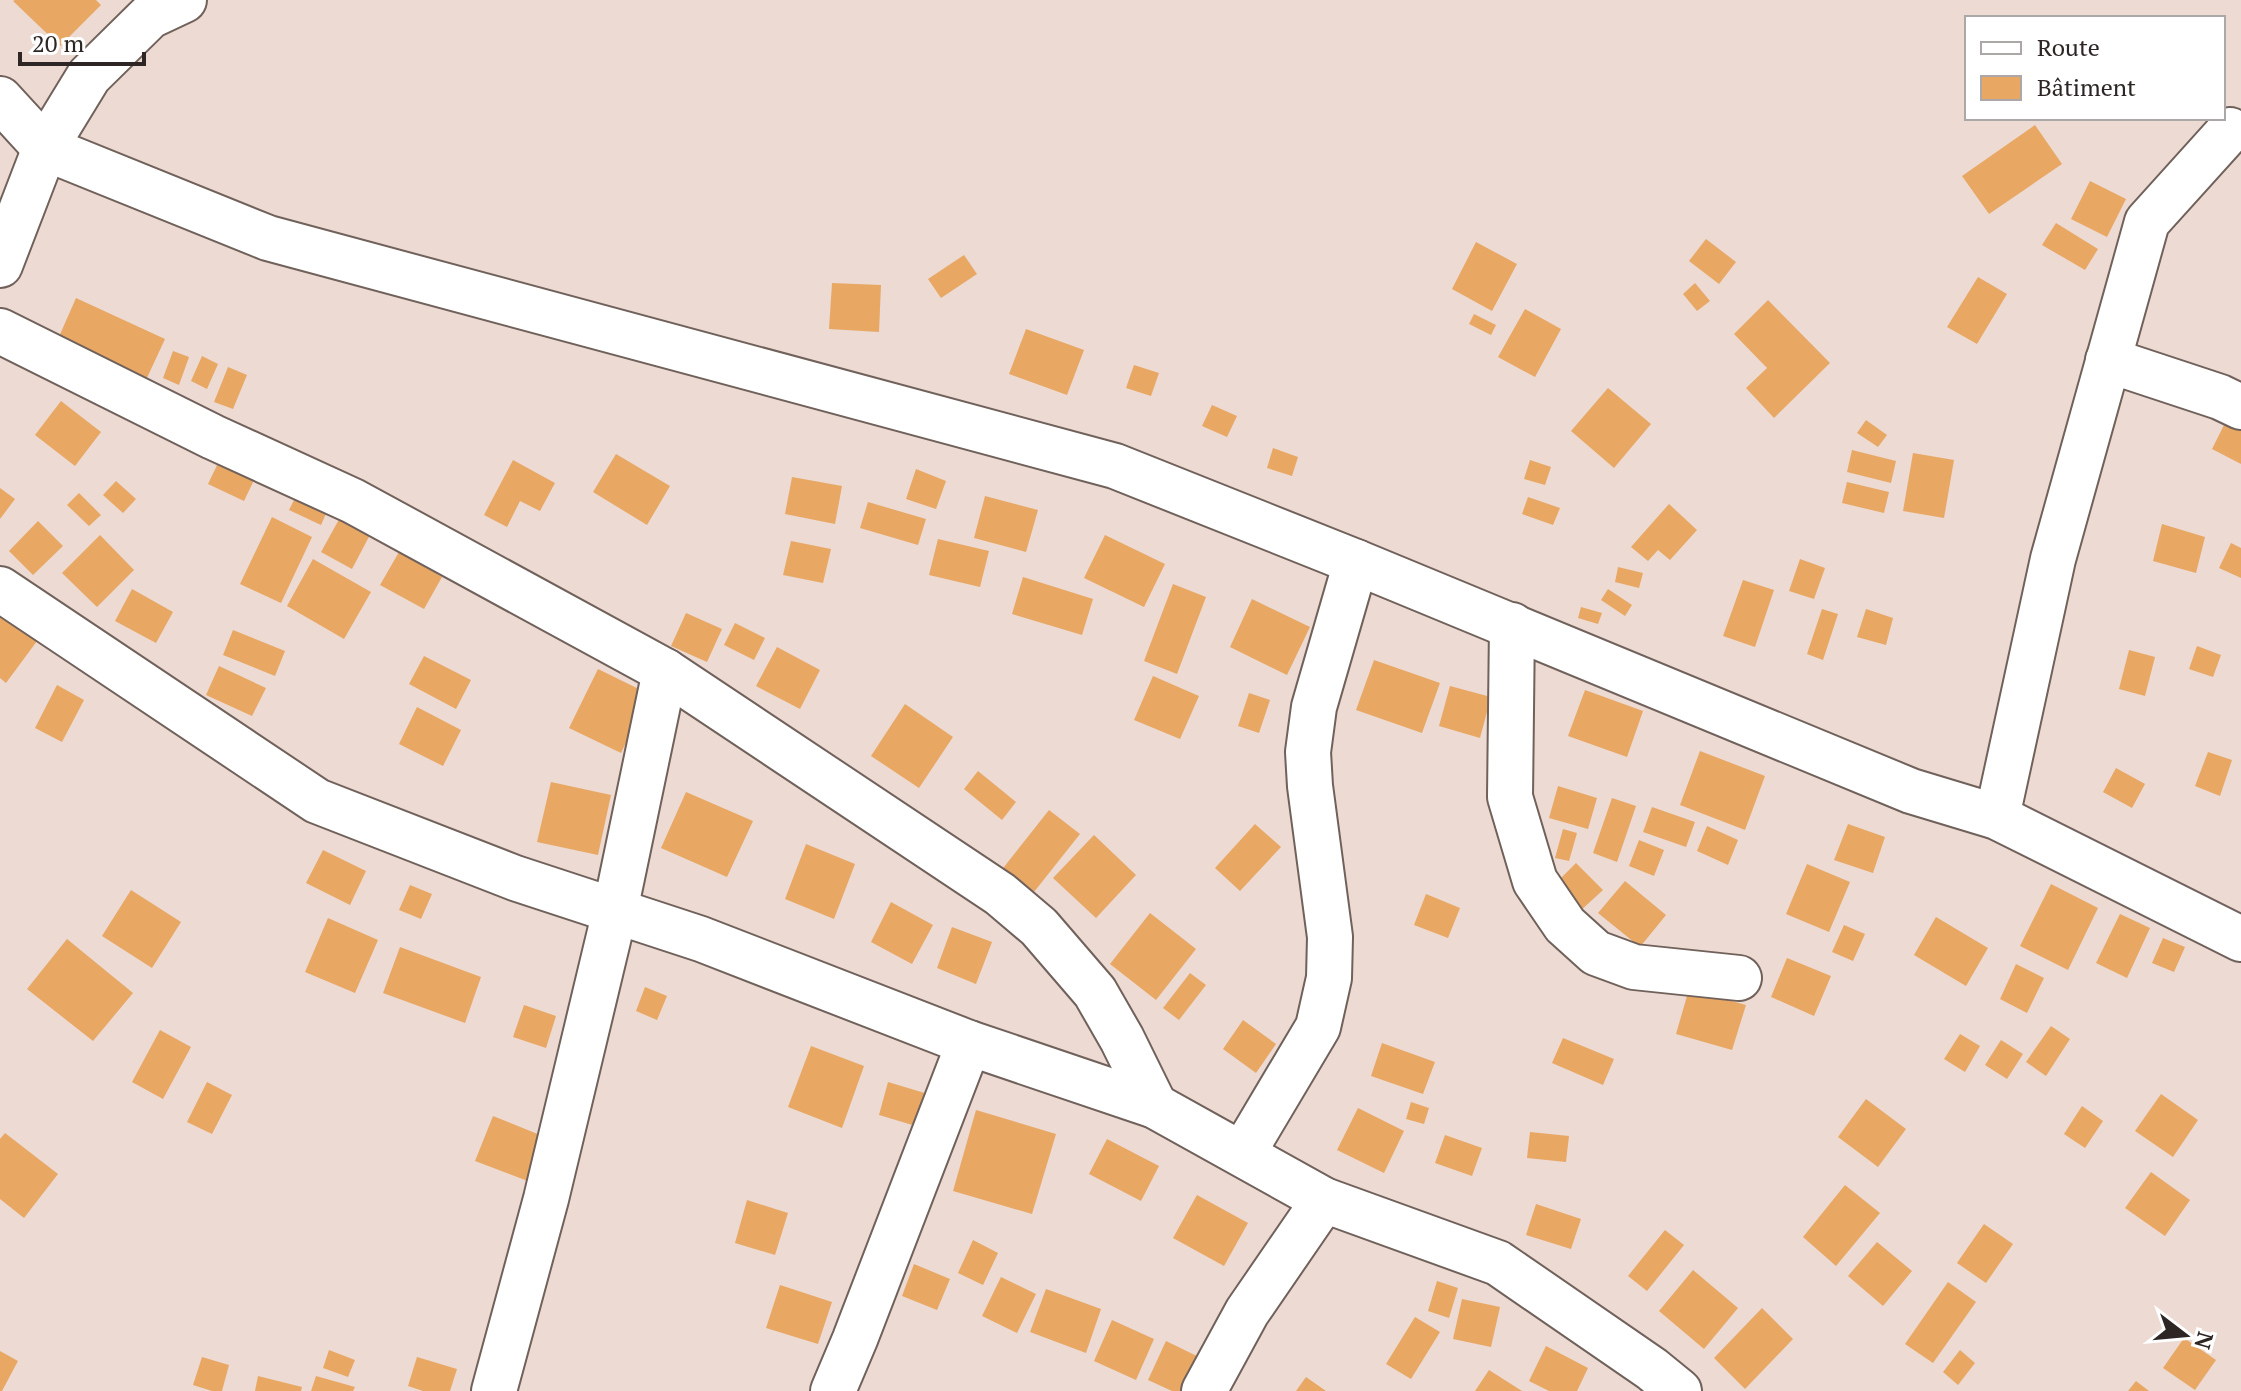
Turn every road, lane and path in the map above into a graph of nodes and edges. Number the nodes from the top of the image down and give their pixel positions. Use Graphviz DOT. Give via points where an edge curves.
graph roads {
  1 [pos="160,5"];
  2 [pos="0,99"];
  3 [pos="2230,130"];
  4 [pos="45,148"];
  5 [pos="0,265"];
  6 [pos="0,331"];
  7 [pos="2108,360"];
  8 [pos="2241,407"];
  9 [pos="1356,562"];
  10 [pos="0,589"];
  11 [pos="1512,625"];
  12 [pos="665,671"];
  13 [pos="1997,817"];
  14 [pos="615,911"];
  15 [pos="2241,939"];
  16 [pos="1739,978"];
  17 [pos="969,1043"];
  18 [pos="1155,1106"];
  19 [pos="1243,1153"];
  20 [pos="1324,1200"];
  21 [pos="494,1391"];
  22 [pos="833,1391"];
  23 [pos="1204,1391"];
  24 [pos="1679,1391"];
  1 -- 4 [label="street" via="89,76"];
  2 -- 4 [label="street"];
  3 -- 7 [label="street" via="2147,222"];
  4 -- 5 [label="street"];
  4 -- 9 [label="street" via="268,238 1115,466"];
  6 -- 12 [label="street" via="366,508"];
  7 -- 8 [label="street"];
  7 -- 13 [label="street" via="2053,559"];
  9 -- 11 [label="street"];
  9 -- 19 [label="street" via="1314,707 1308,752 1330,937 1329,978 1318,1027"];
  10 -- 14 [label="street" via="317,801"];
  11 -- 13 [label="street" via="1911,791"];
  11 -- 16 [label="street" via="1510,797 1535,881 1565,925 1596,953 1634,967"];
  12 -- 14 [label="street"];
  12 -- 18 [label="street" via="1000,894 1039,927 1095,992"];
  13 -- 15 [label="street"];
  14 -- 17 [label="street"];
  14 -- 21 [label="street"];
  17 -- 18 [label="street"];
  17 -- 22 [label="street"];
  18 -- 19 [label="street"];
  19 -- 20 [label="street"];
  20 -- 23 [label="street" via="1247,1312"];
  20 -- 24 [label="street" via="1498,1263"];
}
